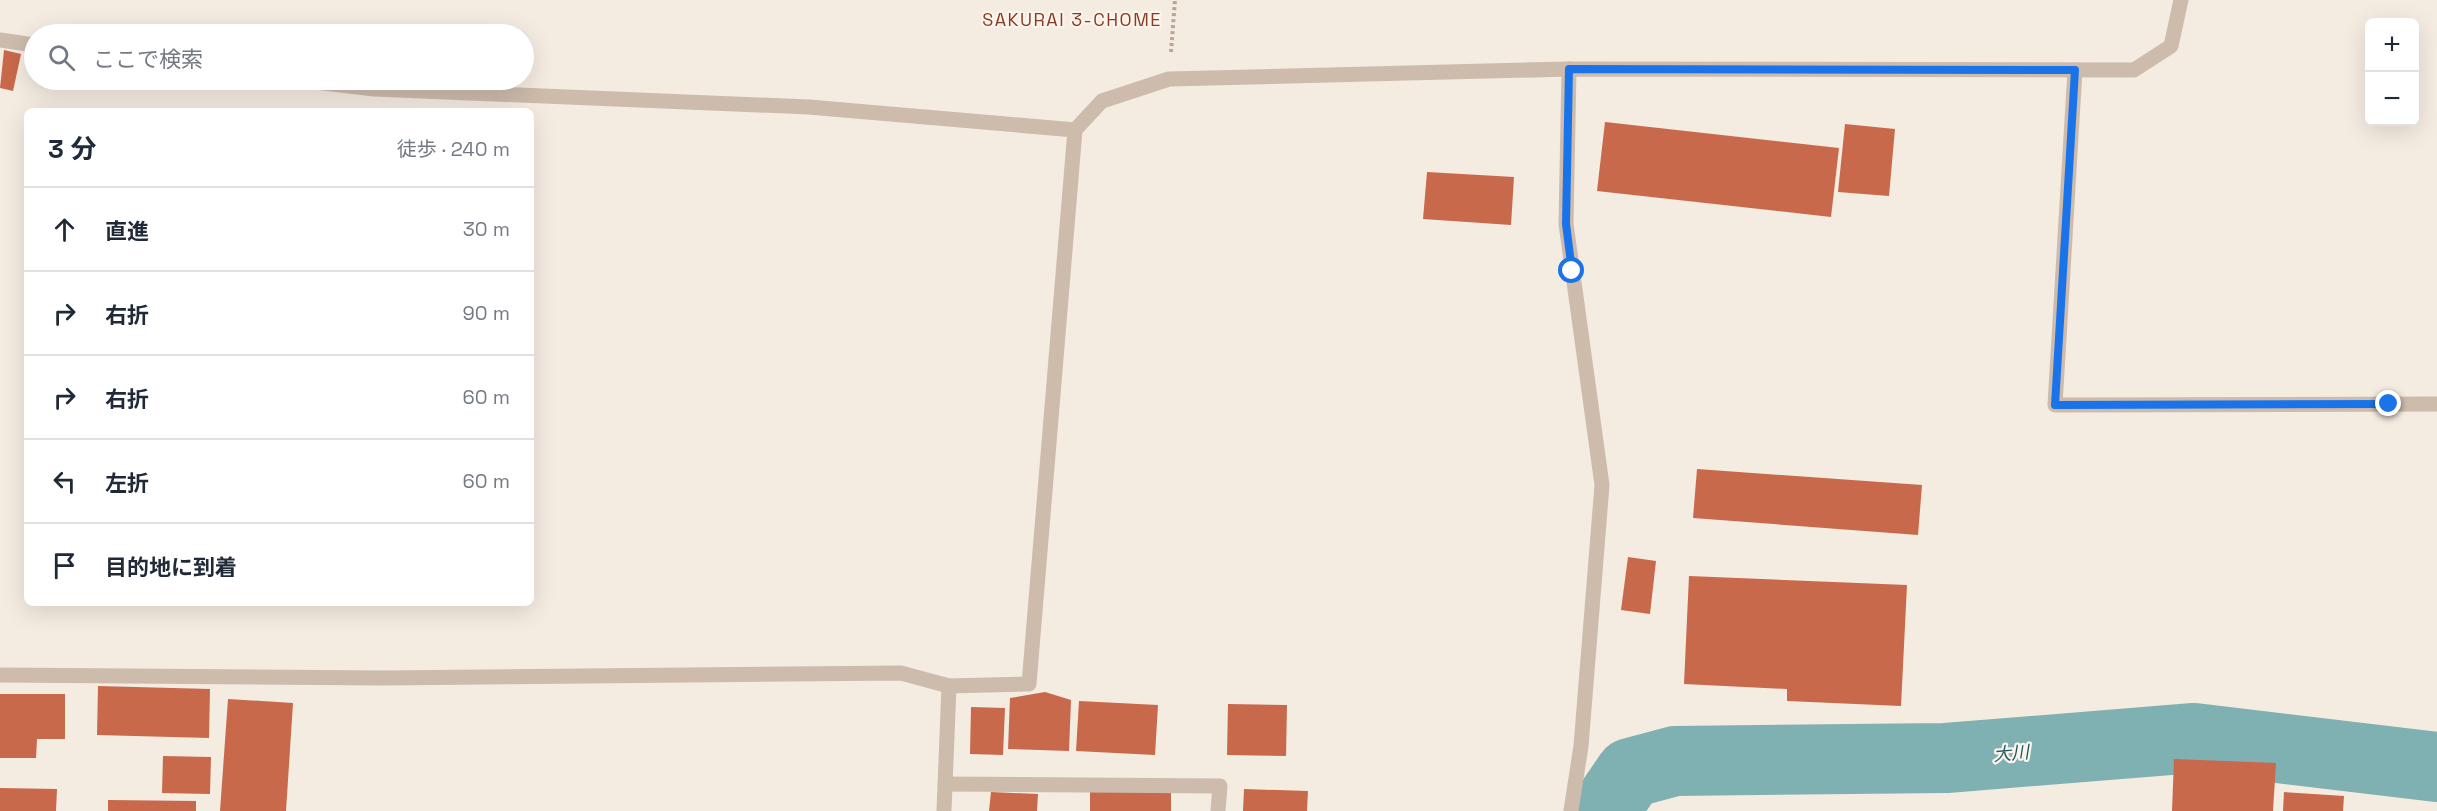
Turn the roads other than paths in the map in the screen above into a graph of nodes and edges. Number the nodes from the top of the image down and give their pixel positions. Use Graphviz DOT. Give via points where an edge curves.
graph roads {
  1 [pos="2181,0"];
  2 [pos="0,40"];
  3 [pos="24,44"];
  4 [pos="1569,69"];
  5 [pos="2075,70"];
  6 [pos="397,90"];
  7 [pos="1075,130"];
  8 [pos="2437,404"];
  9 [pos="0,675"];
  10 [pos="949,686"];
  11 [pos="945,784"];
  12 [pos="944,811"];
  13 [pos="1218,811"];
  14 [pos="1571,811"];
  1 -- 5 [label="street" via="2171,46 2134,70"];
  2 -- 3 [label="street"];
  4 -- 5 [label="street"];
  4 -- 7 [label="street" via="1168,79 1102,100"];
  4 -- 14 [label="street" via="1566,224 1602,485 1581,746"];
  5 -- 8 [label="street" via="2055,405"];
  6 -- 7 [label="street" via="809,108"];
  7 -- 10 [label="street" via="1029,684"];
  9 -- 10 [label="street" via="383,678 901,673"];
  10 -- 11 [label="street"];
  11 -- 12 [label="street"];
  11 -- 13 [label="street" via="1220,786"];
}
